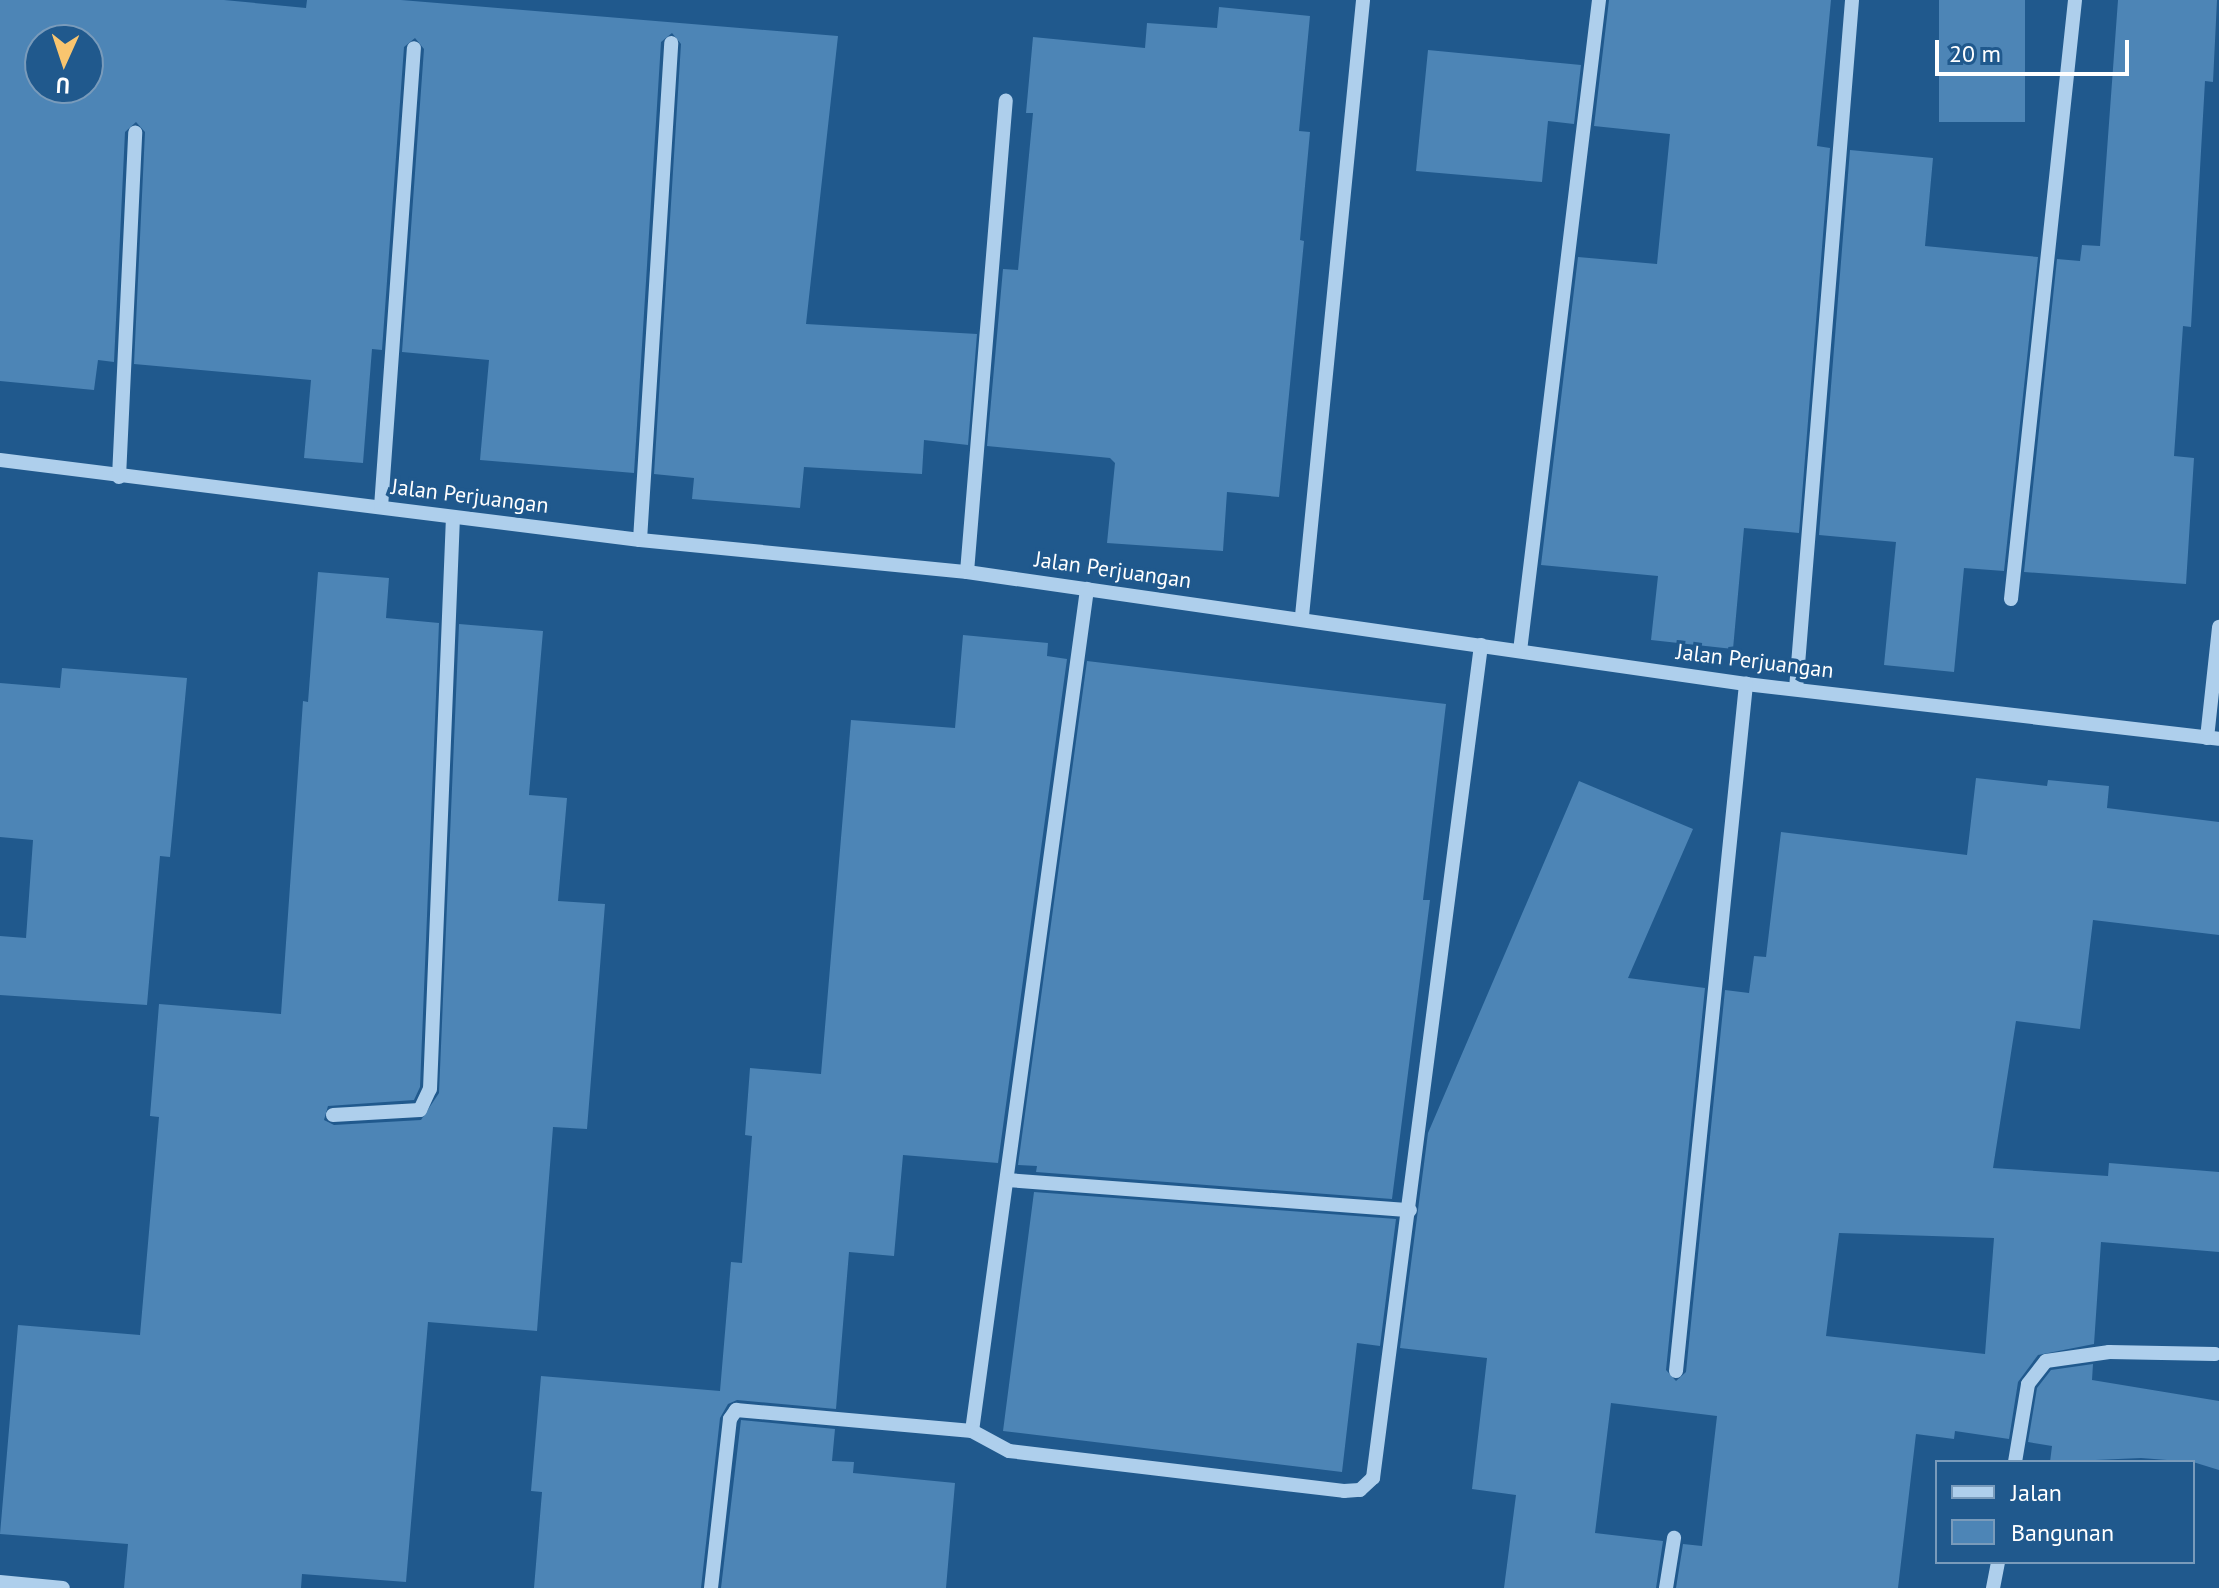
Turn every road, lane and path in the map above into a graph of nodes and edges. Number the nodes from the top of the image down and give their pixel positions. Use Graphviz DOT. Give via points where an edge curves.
graph roads {
  1 [pos="1363,0"];
  2 [pos="1599,0"];
  3 [pos="1852,0"];
  4 [pos="2075,0"];
  5 [pos="671,43"];
  6 [pos="414,48"];
  7 [pos="1006,101"];
  8 [pos="135,132"];
  9 [pos="0,460"];
  10 [pos="119,477"];
  11 [pos="381,507"];
  12 [pos="453,517"];
  13 [pos="640,540"];
  14 [pos="967,572"];
  15 [pos="1087,589"];
  16 [pos="2011,599"];
  17 [pos="1302,616"];
  18 [pos="2219,627"];
  19 [pos="1481,645"];
  20 [pos="1520,651"];
  21 [pos="1746,684"];
  22 [pos="1796,689"];
  23 [pos="2213,738"];
  24 [pos="333,1115"];
  25 [pos="1007,1180"];
  26 [pos="1410,1210"];
  27 [pos="2215,1354"];
  28 [pos="1676,1371"];
  29 [pos="972,1431"];
  30 [pos="2015,1460"];
  31 [pos="1674,1538"];
  32 [pos="1998,1564"];
  33 [pos="0,1582"];
  34 [pos="63,1588"];
  35 [pos="711,1588"];
  36 [pos="1666,1588"];
  37 [pos="1993,1588"];
  1 -- 17 [label="street"];
  2 -- 20 [label="street"];
  3 -- 22 [label="street"];
  4 -- 16 [label="street"];
  5 -- 13 [label="street"];
  6 -- 11 [label="street"];
  7 -- 14 [label="street"];
  8 -- 10 [label="street"];
  9 -- 10 [label="street, Jalan Perjuangan"];
  10 -- 11 [label="street, Jalan Perjuangan"];
  11 -- 12 [label="street, Jalan Perjuangan"];
  12 -- 13 [label="street, Jalan Perjuangan"];
  12 -- 24 [label="street" via="430,1089 420,1110"];
  13 -- 14 [label="street, Jalan Perjuangan"];
  14 -- 15 [label="street, Jalan Perjuangan"];
  15 -- 17 [label="street, Jalan Perjuangan"];
  15 -- 25 [label="street"];
  17 -- 19 [label="street, Jalan Perjuangan"];
  18 -- 23 [label="street"];
  19 -- 20 [label="street, Jalan Perjuangan"];
  19 -- 26 [label="street"];
  20 -- 21 [label="street, Jalan Perjuangan"];
  21 -- 22 [label="street, Jalan Perjuangan"];
  21 -- 28 [label="street"];
  22 -- 23 [label="street, Jalan Perjuangan"];
  25 -- 26 [label="street"];
  25 -- 29 [label="street"];
  26 -- 29 [label="street" via="1379,1458 1373,1478 1360,1490 1009,1451"];
  27 -- 30 [label="street" via="2109,1352 2046,1361 2028,1384"];
  29 -- 35 [label="street" via="736,1410 730,1419"];
  31 -- 36 [label="street"];
  32 -- 37 [label="street"];
  33 -- 34 [label="street"];
}
